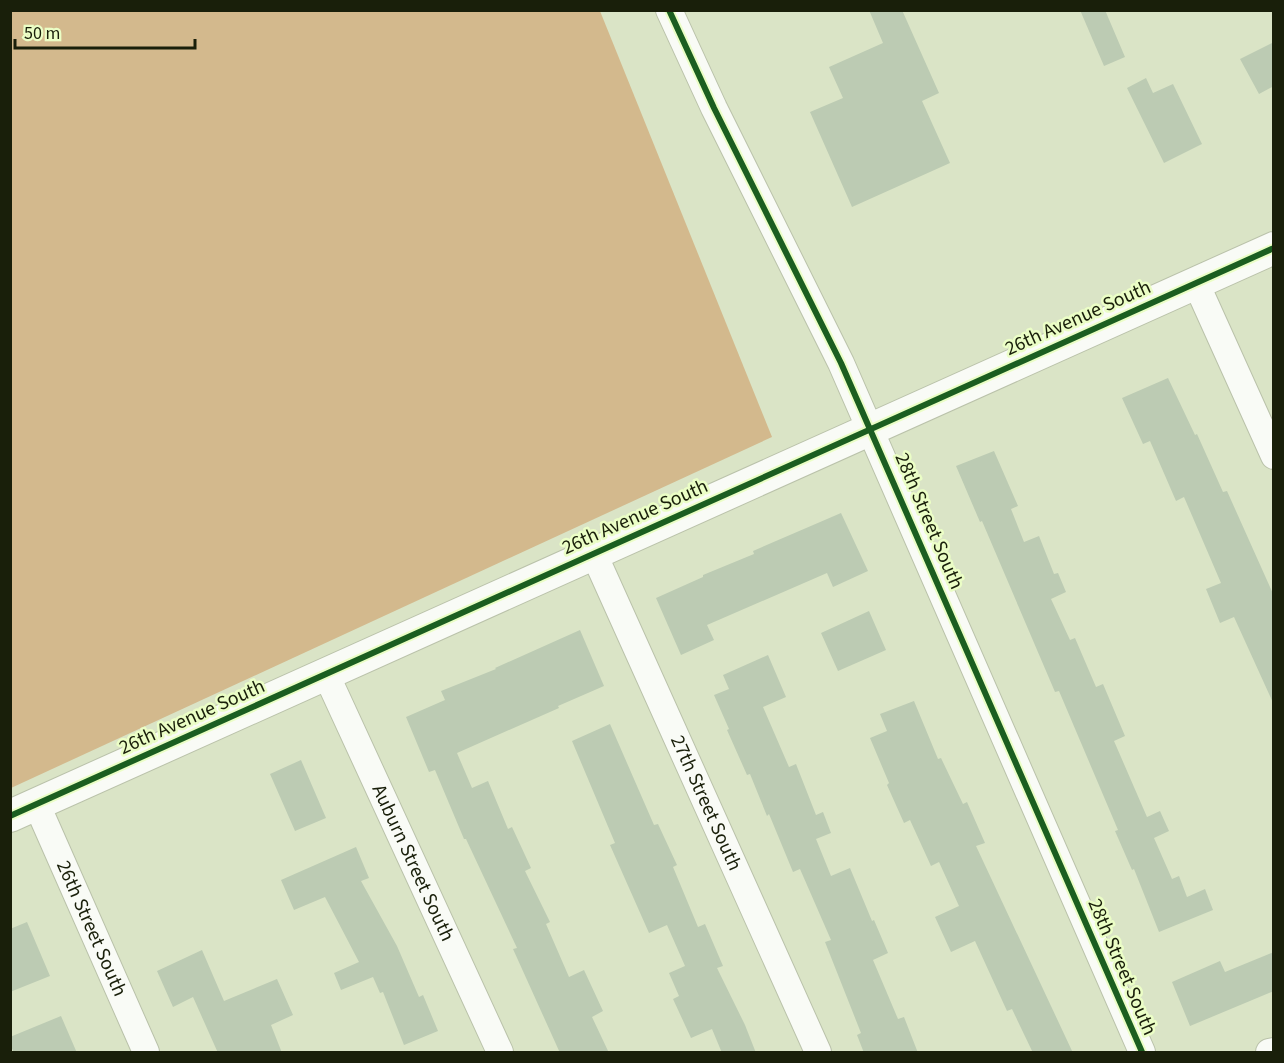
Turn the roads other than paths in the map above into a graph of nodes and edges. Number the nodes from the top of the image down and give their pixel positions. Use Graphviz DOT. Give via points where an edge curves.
graph roads {
  1 [pos="669,10"];
  2 [pos="1274,248"];
  3 [pos="1196,283"];
  4 [pos="871,429"];
  5 [pos="1274,456"];
  6 [pos="594,554"];
  7 [pos="326,674"];
  8 [pos="24,810"];
  9 [pos="1274,1051"];
  10 [pos="146,1053"];
  11 [pos="500,1053"];
  12 [pos="818,1053"];
  13 [pos="1142,1053"];
  14 [pos="1269,1053"];
  1 -- 4 [label="street, 28th Street South"];
  2 -- 3 [label="street, 26th Avenue South"];
  3 -- 4 [label="street, 26th Avenue South"];
  3 -- 5 [label="street"];
  4 -- 6 [label="street, 26th Avenue South"];
  4 -- 13 [label="street, 28th Street South"];
  6 -- 7 [label="street, 26th Avenue South"];
  6 -- 12 [label="street, 27th Street South"];
  7 -- 8 [label="street, 26th Avenue South"];
  7 -- 11 [label="street, Auburn Street South"];
  8 -- 10 [label="street, 26th Street South"];
  9 -- 14 [label="street"];
}
